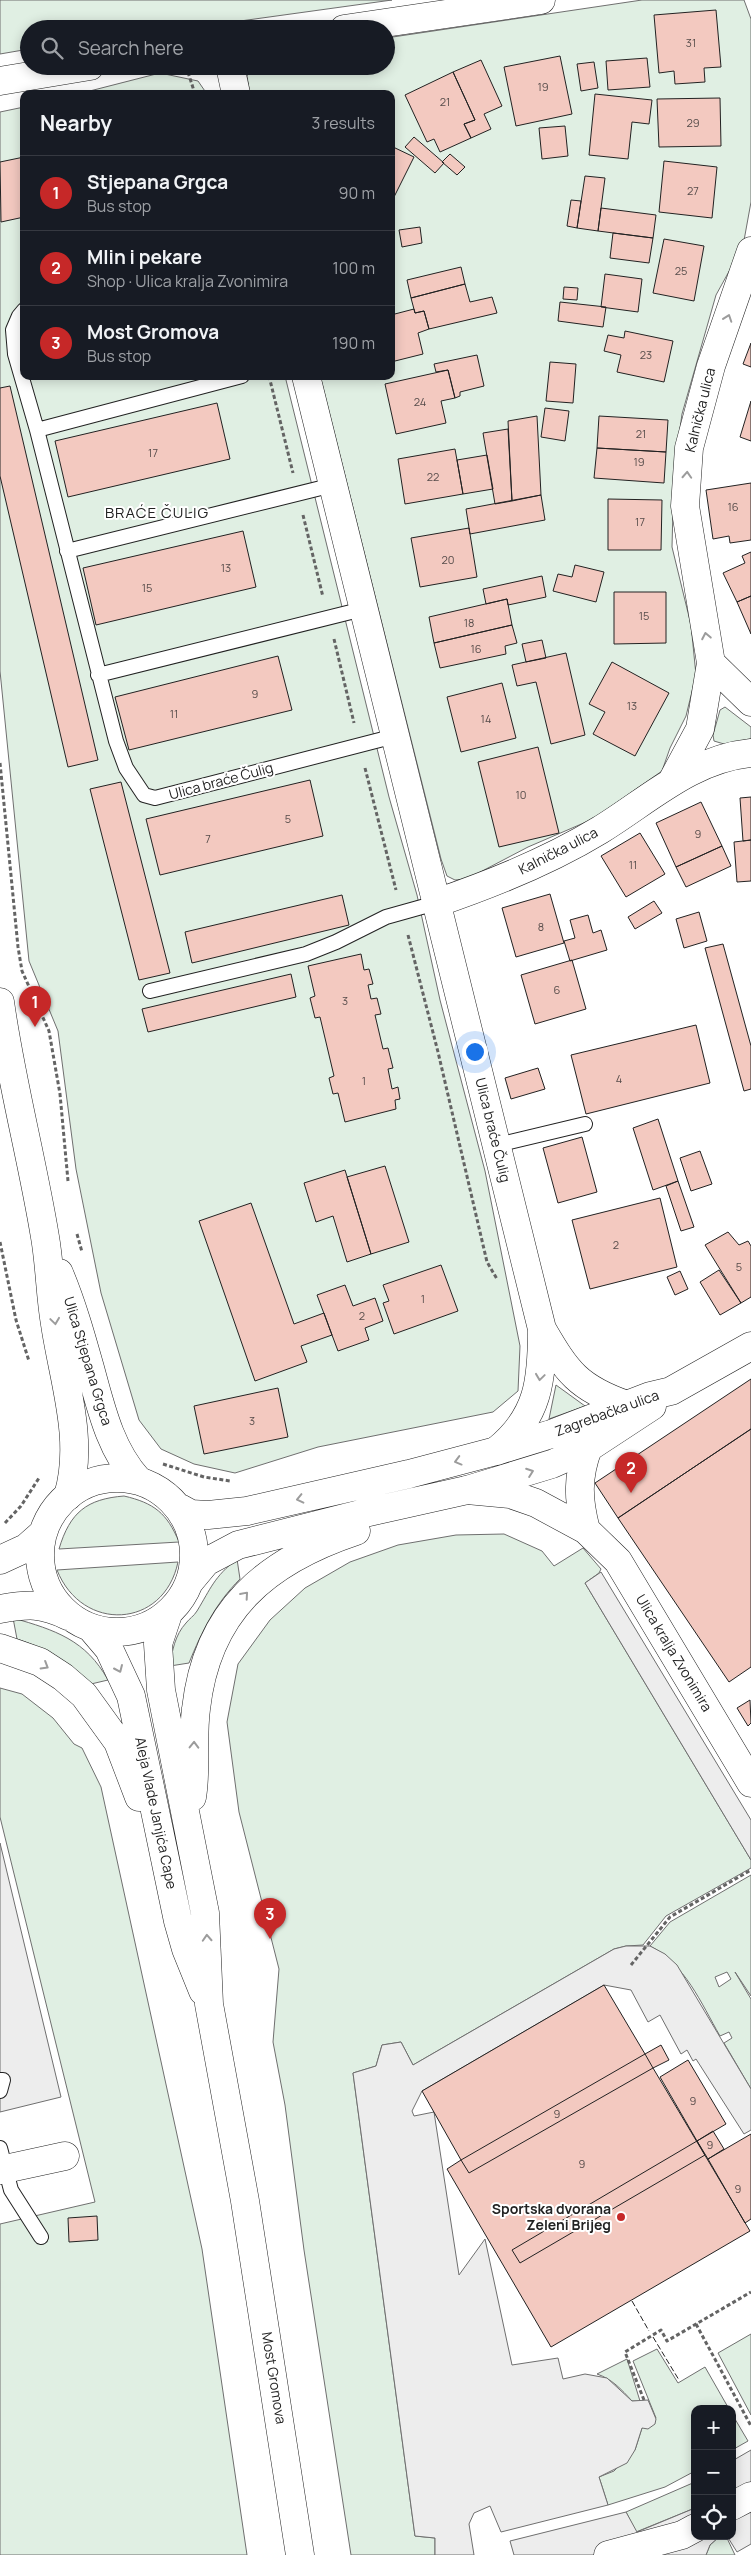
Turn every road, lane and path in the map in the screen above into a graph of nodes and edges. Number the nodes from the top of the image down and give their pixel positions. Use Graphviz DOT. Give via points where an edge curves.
graph roads {
  1 [pos="541,0"];
  2 [pos="395,21"];
  3 [pos="36,75"];
  4 [pos="189,75"];
  5 [pos="232,75"];
  6 [pos="0,81"];
  7 [pos="194,90"];
  8 [pos="235,90"];
  9 [pos="751,251"];
  10 [pos="20,314"];
  11 [pos="20,371"];
  12 [pos="23,380"];
  13 [pos="227,380"];
  14 [pos="270,380"];
  15 [pos="307,380"];
  16 [pos="37,430"];
  17 [pos="333,485"];
  18 [pos="298,494"];
  19 [pos="67,551"];
  20 [pos="363,609"];
  21 [pos="328,617"];
  22 [pos="711,663"];
  23 [pos="98,675"];
  24 [pos="751,702"];
  25 [pos="395,736"];
  26 [pos="360,744"];
  27 [pos="751,753"];
  28 [pos="0,763"];
  29 [pos="672,783"];
  30 [pos="436,903"];
  31 [pos="401,912"];
  32 [pos="150,991"];
  33 [pos="0,1002"];
  34 [pos="585,1124"];
  35 [pos="496,1145"];
  36 [pos="68,1182"];
  37 [pos="76,1226"];
  38 [pos="45,1238"];
  39 [pos="0,1242"];
  40 [pos="83,1253"];
  41 [pos="498,1282"];
  42 [pos="542,1329"];
  43 [pos="751,1346"];
  44 [pos="30,1363"];
  45 [pos="671,1391"];
  46 [pos="627,1405"];
  47 [pos="588,1448"];
  48 [pos="496,1451"];
  49 [pos="157,1460"];
  50 [pos="41,1476"];
  51 [pos="138,1480"];
  52 [pos="232,1481"];
  53 [pos="466,1490"];
  54 [pos="68,1496"];
  55 [pos="409,1503"];
  56 [pos="180,1508"];
  57 [pos="0,1527"];
  58 [pos="586,1530"];
  59 [pos="43,1533"];
  60 [pos="0,1560"];
  61 [pos="191,1580"];
  62 [pos="0,1609"];
  63 [pos="168,1614"];
  64 [pos="81,1623"];
  65 [pos="0,1648"];
  66 [pos="744,1754"];
  67 [pos="751,1783"];
  68 [pos="188,1828"];
  69 [pos="165,1860"];
  70 [pos="751,1870"];
  71 [pos="631,1964"];
  72 [pos="209,2004"];
  73 [pos="0,2080"];
  74 [pos="0,2091"];
  75 [pos="65,2156"];
  76 [pos="2,2162"];
  77 [pos="245,2201"];
  78 [pos="41,2238"];
  79 [pos="751,2292"];
  80 [pos="696,2324"];
  81 [pos="644,2400"];
  82 [pos="751,2426"];
  83 [pos="751,2496"];
  84 [pos="736,2504"];
  85 [pos="691,2530"];
  86 [pos="300,2555"];
  87 [pos="608,2555"];
  1 -- 2 [label="street"];
  3 -- 6 [label="street"];
  4 -- 7 [label="path"];
  5 -- 8 [label="street"];
  22 -- 9 [label="street, Kalnička ulica, one-way" via="685,506 688,448 711,366"];
  10 -- 11 [label="lane, Ulica braće Čulig" via="14,330"];
  12 -- 16 [label="lane, Ulica braće Čulig"];
  13 -- 16 [label="lane"];
  14 -- 18 [label="path"];
  15 -- 17 [label="street, Ulica braće Čulig"];
  16 -- 19 [label="lane, Ulica braće Čulig"];
  17 -- 18 [label="lane"];
  17 -- 20 [label="street, Ulica braće Čulig"];
  18 -- 19 [label="lane"];
  18 -- 21 [label="path"];
  19 -- 23 [label="lane, Ulica braće Čulig"];
  20 -- 21 [label="lane"];
  20 -- 25 [label="street, Ulica braće Čulig"];
  21 -- 23 [label="lane"];
  21 -- 26 [label="path"];
  22 -- 24 [label="street"];
  22 -- 29 [label="street, Kalnička ulica" via="700,729"];
  23 -- 26 [label="lane, Ulica braće Čulig" via="126,768 144,795 150,797"];
  25 -- 26 [label="lane, Ulica braće Čulig"];
  25 -- 30 [label="street, Ulica braće Čulig"];
  26 -- 31 [label="path"];
  27 -- 29 [label="street, Kalnička ulica" via="706,763"];
  28 -- 36 [label="path" via="18,947 22,971 49,1031 60,1094"];
  29 -- 30 [label="street, Kalnička ulica" via="599,831 484,887"];
  30 -- 31 [label="lane"];
  30 -- 35 [label="street, Ulica braće Čulig"];
  31 -- 32 [label="lane" via="306,954"];
  31 -- 41 [label="path" via="438,1052 487,1262"];
  33 -- 38 [label="street, Ulica Stjepana Grgca"];
  34 -- 35 [label="lane"];
  35 -- 42 [label="street, Ulica braće Čulig"];
  37 -- 40 [label="path"];
  38 -- 51 [label="street, Ulica Stjepana Grgca" via="68,1293 104,1420 127,1467"];
  38 -- 54 [label="street, Ulica Stjepana Grgca, one-way" via="54,1322 72,1425 75,1461"];
  39 -- 44 [label="path" via="16,1320"];
  42 -- 46 [label="street, Ulica braće Čulig" via="559,1358 584,1386"];
  42 -- 48 [label="street, Ulica braće Čulig, one-way" via="540,1381 534,1403 524,1422"];
  43 -- 45 [label="street"];
  45 -- 46 [label="street, Zagrebačka ulica"];
  45 -- 47 [label="street, Zagrebačka ulica"];
  46 -- 48 [label="street, Zagrebačka ulica"];
  53 -- 47 [label="street, Zagrebačka ulica, one-way" via="519,1476"];
  47 -- 58 [label="street" via="578,1485"];
  48 -- 56 [label="street, Zagrebačka ulica, one-way" via="247,1511 208,1515 191,1514"];
  49 -- 52 [label="path" via="204,1477"];
  50 -- 57 [label="path" via="21,1506"];
  51 -- 54 [label="street" via="120,1477 101,1479 83,1485"];
  51 -- 56 [label="street" via="161,1491"];
  53 -- 55 [label="street, Zagrebačka ulica"];
  53 -- 58 [label="street, Ulica kralja Zvonimira" via="510,1494 536,1503"];
  54 -- 59 [label="street" via="52,1512"];
  55 -- 61 [label="street, Zagrebačka ulica" via="238,1545 206,1562"];
  68 -- 55 [label="street, one-way" via="194,1784 198,1694 206,1659 227,1618 246,1592 298,1554 391,1517"];
  56 -- 61 [label="street" via="191,1530 195,1555"];
  58 -- 66 [label="street, Ulica kralja Zvonimira" via="618,1561"];
  59 -- 60 [label="street" via="26,1548"];
  59 -- 64 [label="street" via="40,1556 43,1579 54,1600"];
  61 -- 63 [label="street" via="182,1598"];
  62 -- 64 [label="street" via="34,1604 50,1607"];
  63 -- 64 [label="street" via="151,1625 132,1631 112,1632"];
  63 -- 68 [label="street, Aleja Vlade Janjića Cape" via="158,1644 158,1663"];
  64 -- 69 [label="street, Aleja Vlade Janjića Cape, one-way" via="109,1649 131,1696"];
  65 -- 69 [label="street, one-way" via="40,1662 84,1695 118,1742"];
  66 -- 67 [label="street, Ulica kralja Zvonimira"];
  72 -- 68 [label="street, Aleja Vlade Janjića Cape, one-way" via="206,1913"];
  69 -- 72 [label="street, Aleja Vlade Janjića Cape" via="186,1949"];
  70 -- 71 [label="path" via="670,1918"];
  72 -- 77 [label="street, Aleja Vlade Janjića Cape"];
  73 -- 74 [label="lane" via="3,2080"];
  75 -- 76 [label="street"];
  76 -- 78 [label="lane" via="10,2190"];
  77 -- 86 [label="street, Most Gromova"];
  79 -- 80 [label="path"];
  80 -- 81 [label="path" via="667,2341 661,2330 625,2352"];
  80 -- 82 [label="path"];
  83 -- 84 [label="street"];
  85 -- 87 [label="street"];
}
